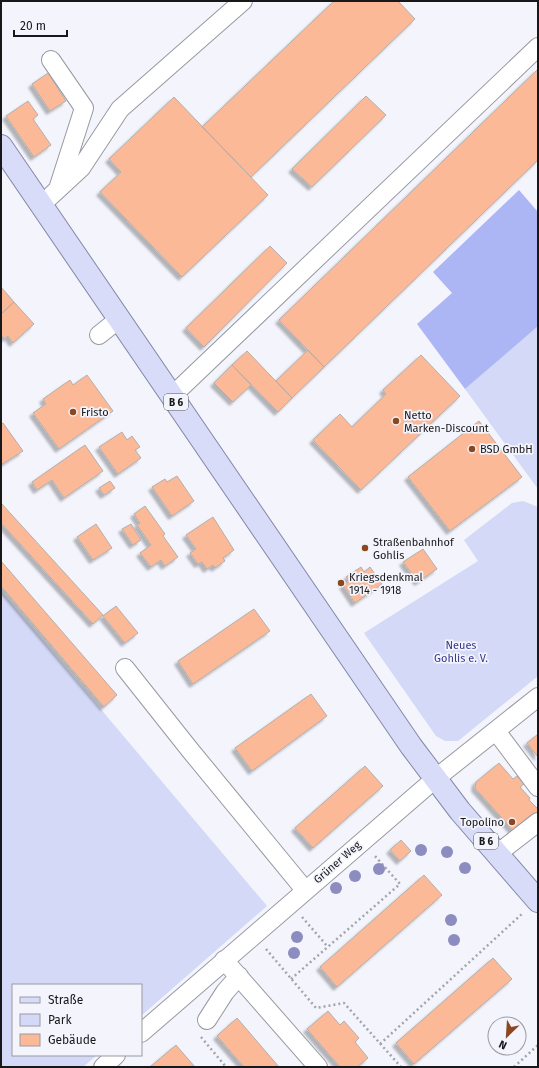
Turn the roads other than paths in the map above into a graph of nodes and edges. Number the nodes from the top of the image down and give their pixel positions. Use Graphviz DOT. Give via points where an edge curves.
graph roads {
  1 [pos="243,1"];
  2 [pos="538,47"];
  3 [pos="51,60"];
  4 [pos="1,146"];
  5 [pos="57,190"];
  6 [pos="41,213"];
  7 [pos="119,319"];
  8 [pos="99,335"];
  9 [pos="172,396"];
  10 [pos="125,668"];
  11 [pos="538,697"];
  12 [pos="496,731"];
  13 [pos="435,779"];
  14 [pos="538,787"];
  15 [pos="538,822"];
  16 [pos="497,854"];
  17 [pos="305,890"];
  18 [pos="532,905"];
  19 [pos="224,960"];
  20 [pos="239,976"];
  21 [pos="207,1020"];
  22 [pos="142,1032"];
  23 [pos="115,1056"];
  24 [pos="102,1067"];
  25 [pos="318,1067"];
  1 -- 5 [label="street" via="120,109 81,168"];
  2 -- 9 [label="street"];
  3 -- 5 [label="street" via="84,108"];
  4 -- 6 [label="main road, B 6"];
  5 -- 6 [label="street"];
  6 -- 7 [label="main road, B 6"];
  7 -- 8 [label="street"];
  7 -- 9 [label="main road, B 6"];
  9 -- 13 [label="main road, B 6"];
  10 -- 17 [label="street"];
  11 -- 12 [label="street, Grüner Weg"];
  12 -- 13 [label="street, Grüner Weg"];
  12 -- 14 [label="street"];
  13 -- 16 [label="main road, B 6"];
  13 -- 17 [label="street, Grüner Weg"];
  15 -- 16 [label="street"];
  16 -- 18 [label="main road, B 6"];
  17 -- 19 [label="street, Grüner Weg"];
  19 -- 20 [label="street"];
  19 -- 22 [label="street, Grüner Weg"];
  20 -- 21 [label="street"];
  20 -- 25 [label="street"];
  23 -- 24 [label="street"];
}
